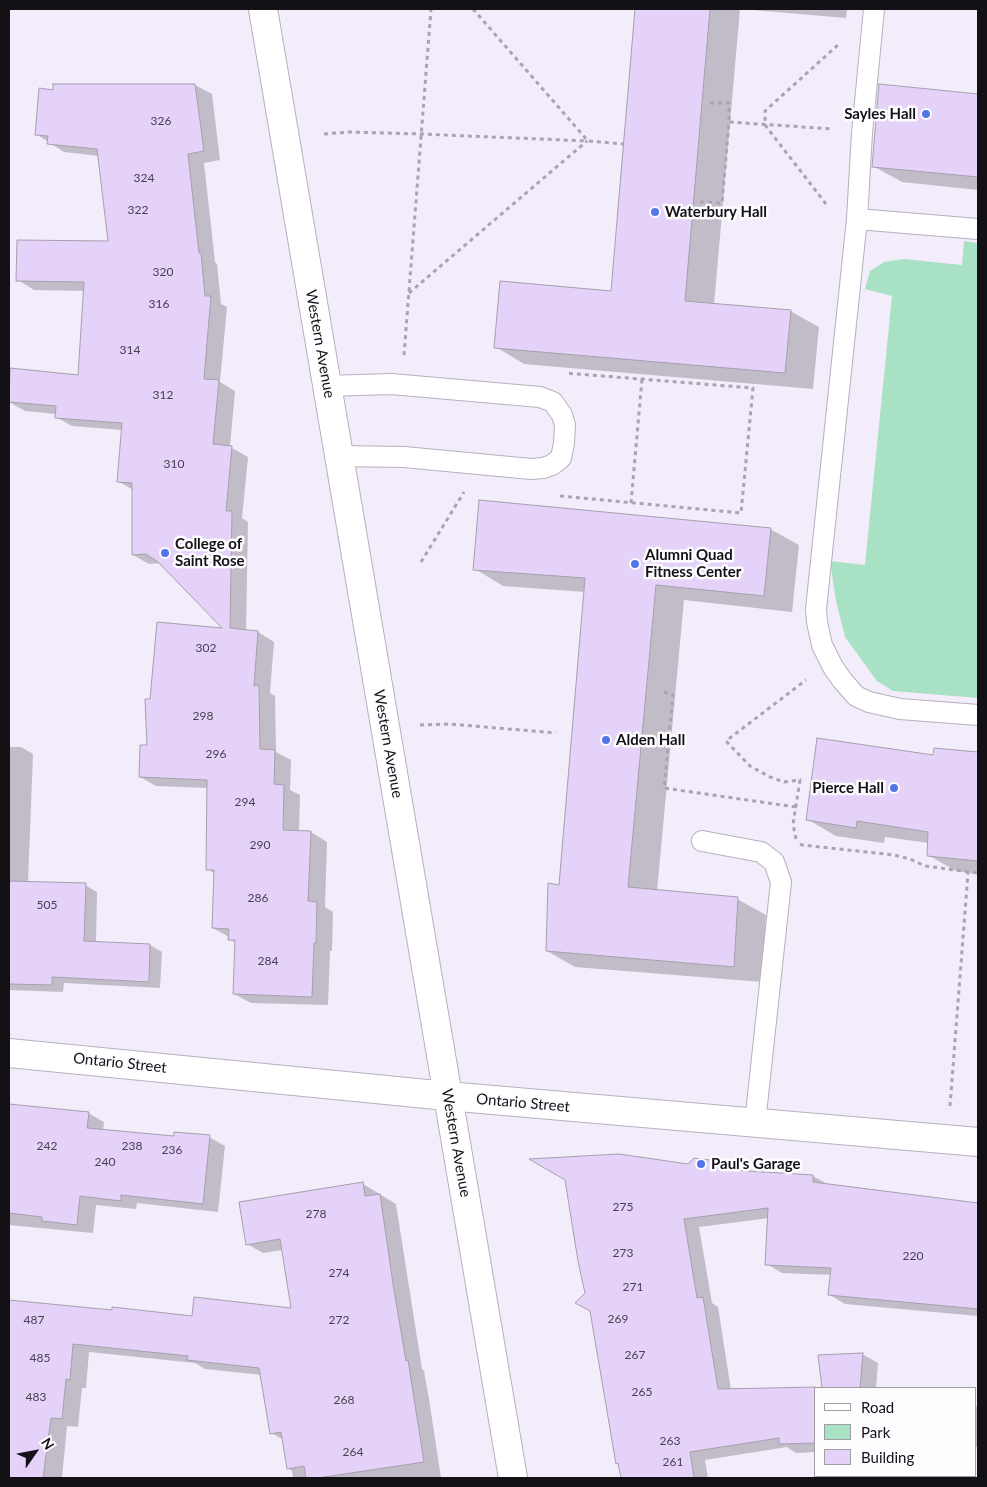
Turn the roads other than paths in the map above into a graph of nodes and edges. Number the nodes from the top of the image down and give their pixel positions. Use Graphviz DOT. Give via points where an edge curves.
graph roads {
  1 [pos="263,9"];
  2 [pos="874,9"];
  3 [pos="857,219"];
  4 [pos="978,229"];
  5 [pos="326,386"];
  6 [pos="339,456"];
  7 [pos="978,715"];
  8 [pos="702,841"];
  9 [pos="9,1053"];
  10 [pos="448,1096"];
  11 [pos="755,1123"];
  12 [pos="978,1142"];
  13 [pos="513,1478"];
  1 -- 5 [label="street, Western Avenue"];
  2 -- 3 [label="lane"];
  3 -- 4 [label="lane"];
  3 -- 7 [label="lane" via="816,609 822,645 842,680 856,696 869,702 900,709"];
  5 -- 6 [label="street, Western Avenue"];
  5 -- 6 [label="lane" via="391,384 540,396 554,402 565,425 561,458 543,468 404,457"];
  6 -- 10 [label="street, Western Avenue"];
  8 -- 11 [label="lane" via="761,852 774,862 781,882"];
  9 -- 10 [label="street, Ontario Street"];
  10 -- 11 [label="street, Ontario Street"];
  10 -- 13 [label="street, Western Avenue"];
  11 -- 12 [label="street, Ontario Street"];
}
